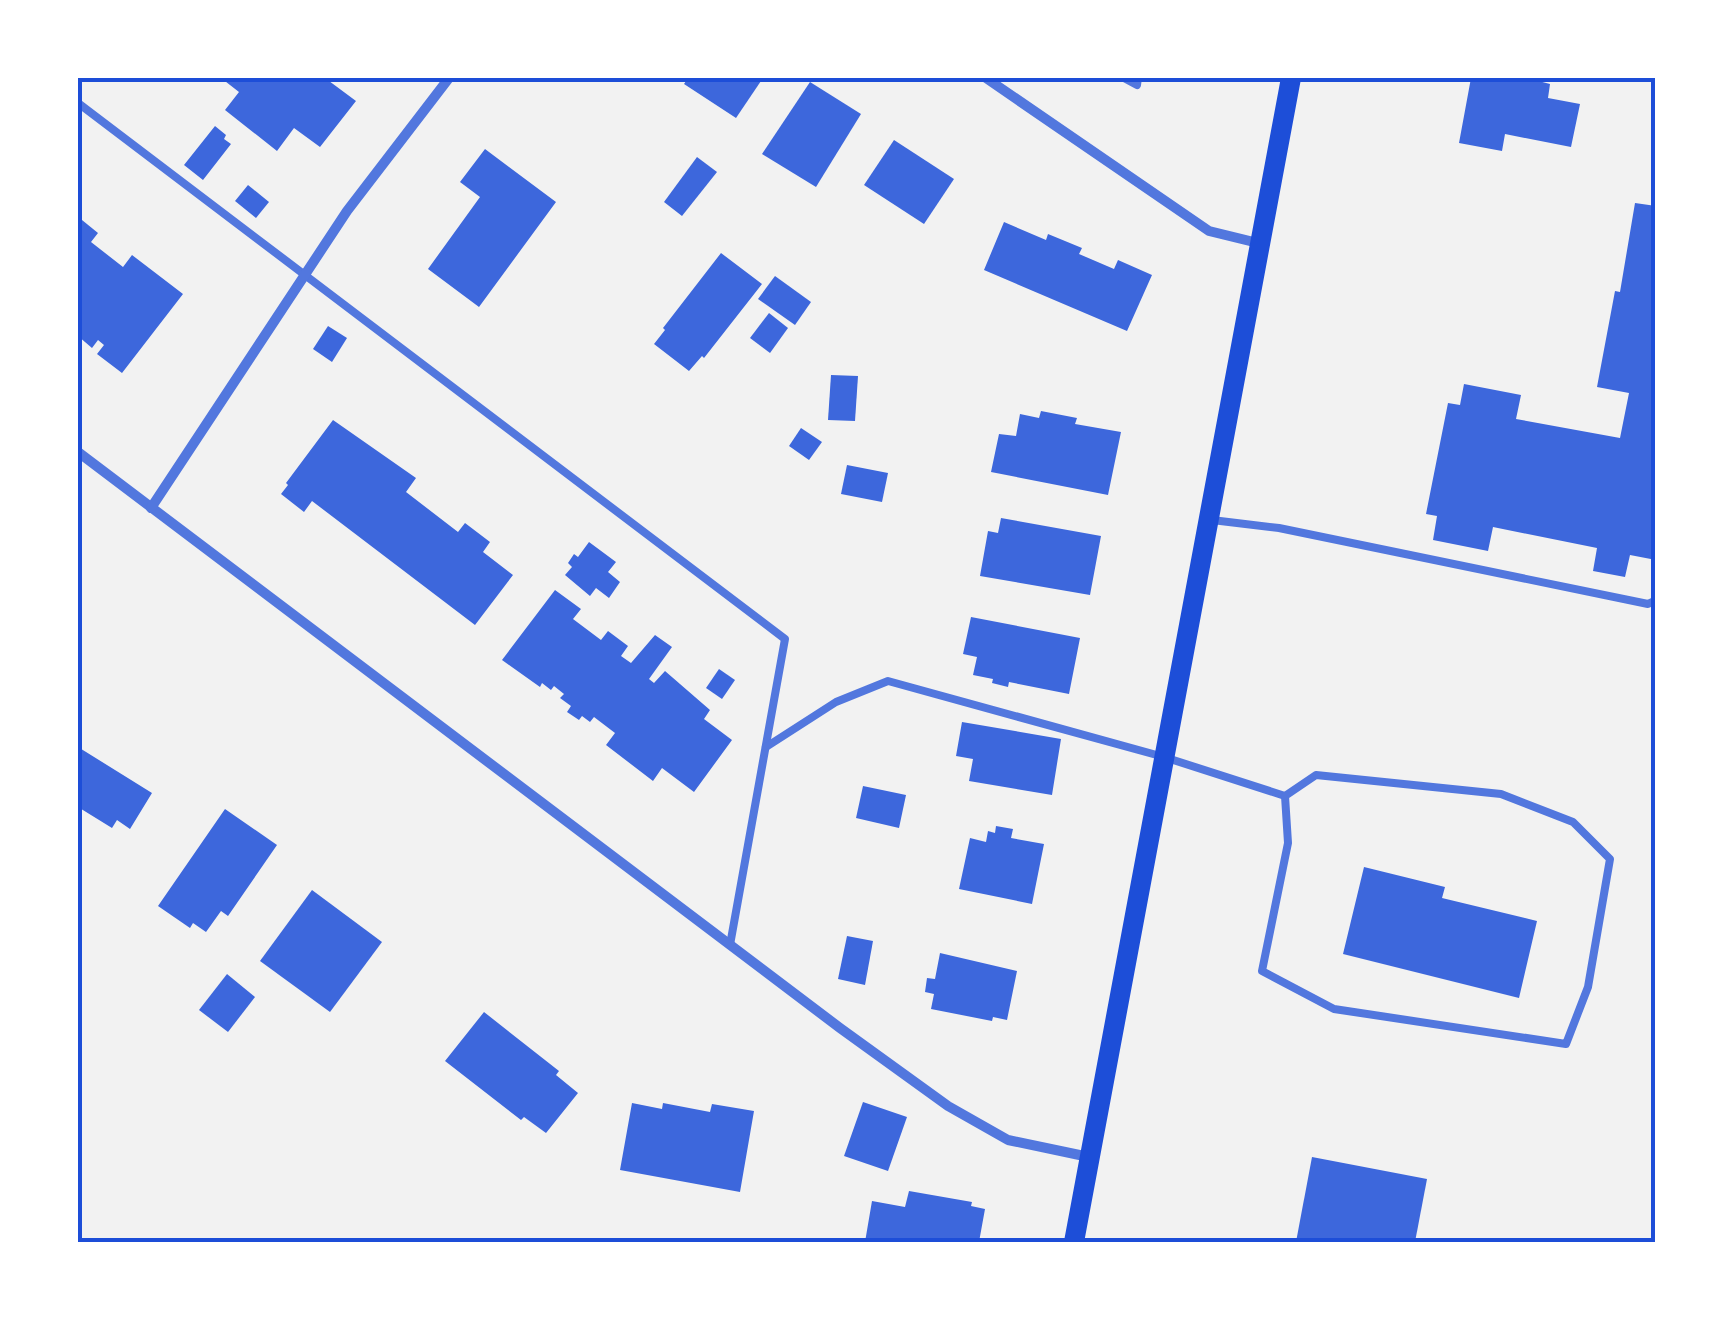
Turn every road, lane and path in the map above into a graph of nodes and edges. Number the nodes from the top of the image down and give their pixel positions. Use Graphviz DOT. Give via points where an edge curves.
graph roads {
  1 [pos="449,78"];
  2 [pos="986,78"];
  3 [pos="1124,78"];
  4 [pos="1138,78"];
  5 [pos="1290,78"];
  6 [pos="78,103"];
  7 [pos="1258,243"];
  8 [pos="304,275"];
  9 [pos="78,452"];
  10 [pos="151,508"];
  11 [pos="1208,519"];
  12 [pos="1656,600"];
  13 [pos="766,747"];
  14 [pos="1164,757"];
  15 [pos="1285,796"];
  16 [pos="730,945"];
  17 [pos="1090,1157"];
  18 [pos="1074,1242"];
  1 -- 8 [label="street"];
  2 -- 7 [label="street" via="1208,231"];
  3 -- 4 [label="lane" via="1136,85"];
  5 -- 7 [label="main road"];
  6 -- 8 [label="lane"];
  7 -- 11 [label="main road"];
  8 -- 10 [label="street"];
  8 -- 13 [label="lane" via="785,639"];
  9 -- 10 [label="street"];
  10 -- 16 [label="street"];
  11 -- 12 [label="lane" via="1648,604"];
  11 -- 14 [label="main road"];
  13 -- 14 [label="lane" via="836,702 888,682"];
  13 -- 16 [label="lane"];
  14 -- 15 [label="lane"];
  14 -- 17 [label="main road"];
  15 -- 15 [label="lane" via="1288,843 1262,971 1334,1009 1566,1044 1588,987 1610,859 1573,822 1501,794 1316,775"];
  16 -- 17 [label="street" via="948,1106 1008,1140"];
  17 -- 18 [label="main road"];
}
